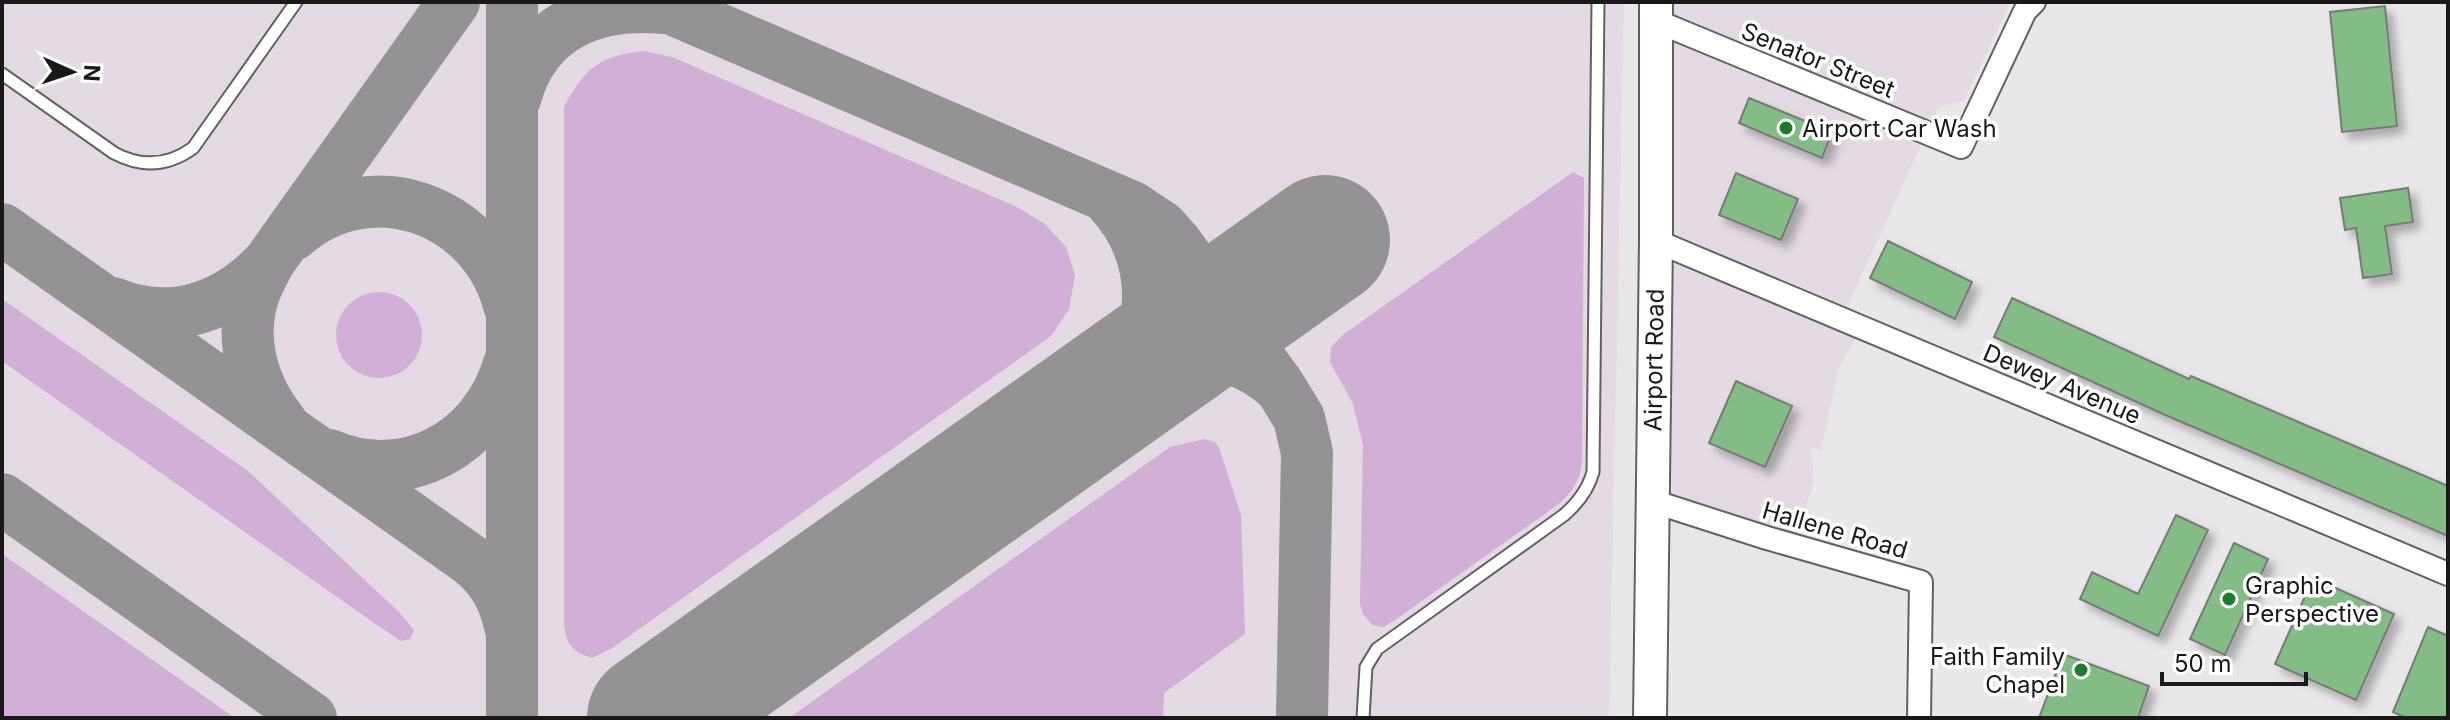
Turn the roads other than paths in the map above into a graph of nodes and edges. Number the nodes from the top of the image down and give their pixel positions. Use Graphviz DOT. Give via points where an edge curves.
graph roads {
  1 [pos="296,2"];
  2 [pos="1598,2"];
  3 [pos="2034,2"];
  4 [pos="1656,11"];
  5 [pos="2,74"];
  6 [pos="1656,241"];
  7 [pos="1652,501"];
  8 [pos="2448,574"];
  9 [pos="1363,718"];
  10 [pos="1650,718"];
  11 [pos="1919,718"];
  1 -- 5 [label="lane" via="193,148 162,163 127,160 114,153"];
  2 -- 9 [label="lane" via="1590,484 1564,515 1377,649 1366,667"];
  3 -- 4 [label="street, Senator Street" via="1961,147"];
  4 -- 6 [label="main road, Airport Road"];
  6 -- 7 [label="main road, Airport Road"];
  6 -- 8 [label="street, Dewey Avenue"];
  7 -- 10 [label="main road, Airport Road"];
  7 -- 11 [label="street, Hallene Road" via="1921,582"];
}
